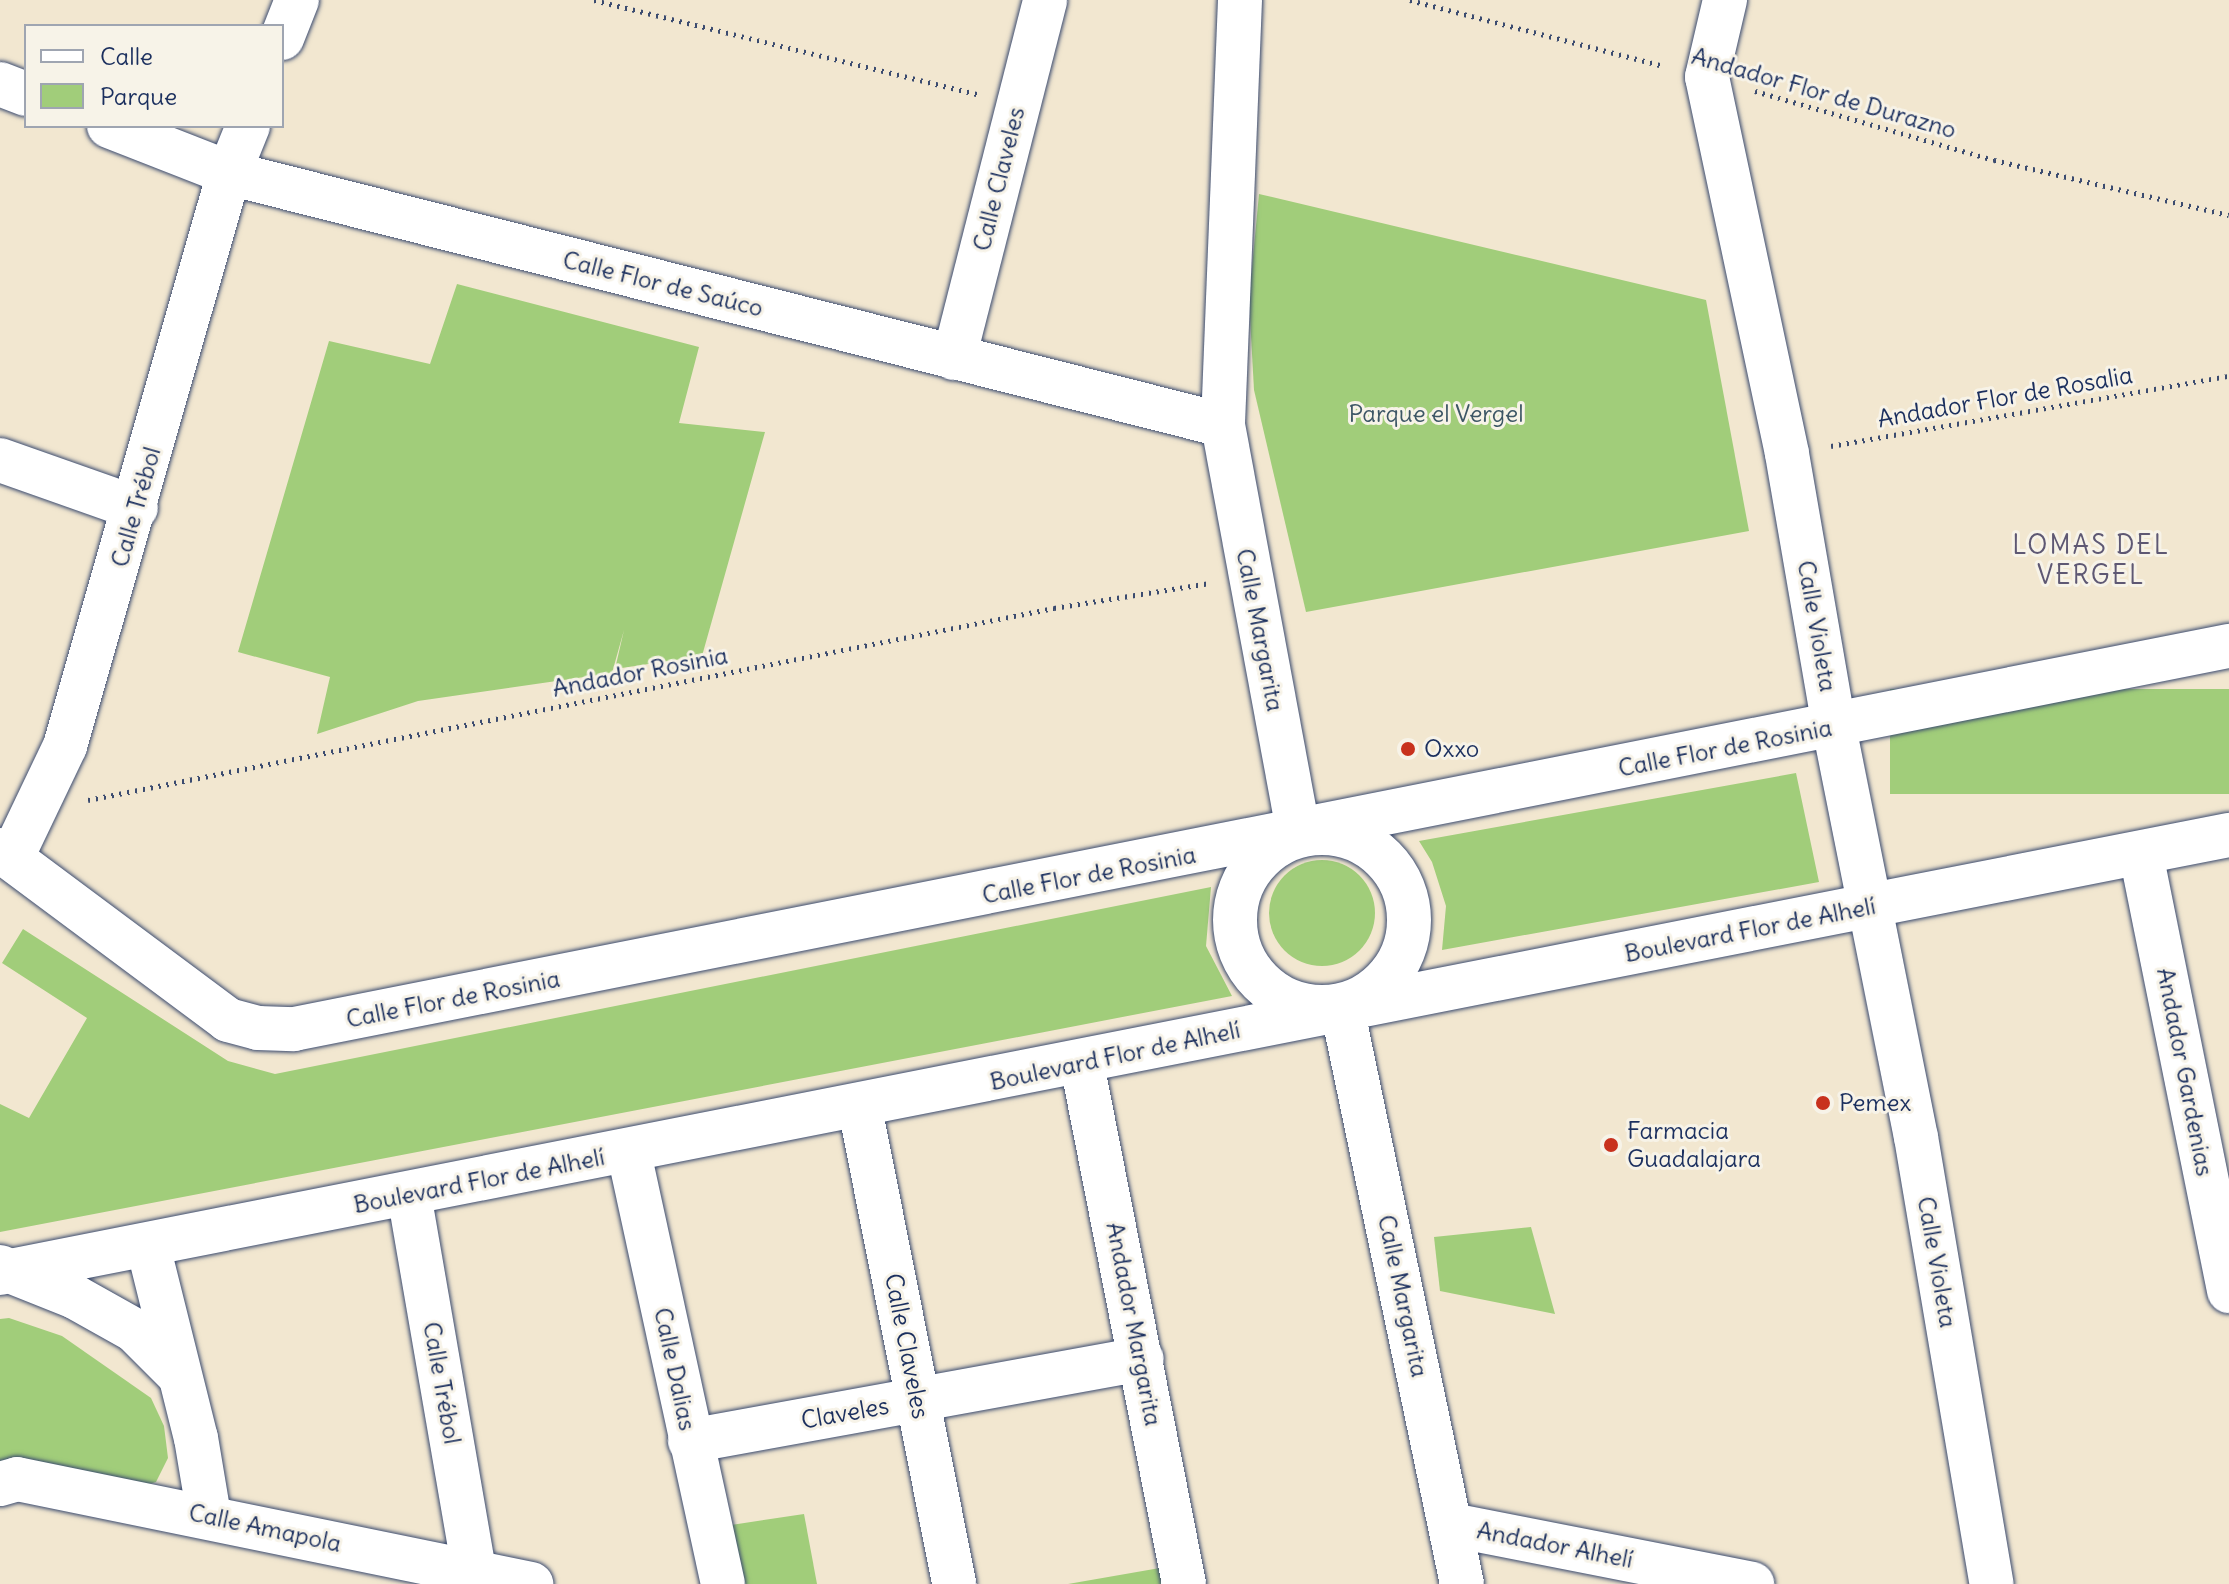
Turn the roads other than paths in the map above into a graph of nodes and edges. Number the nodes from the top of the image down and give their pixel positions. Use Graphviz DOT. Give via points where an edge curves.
graph roads {
  1 [pos="297,0"];
  2 [pos="1045,0"];
  3 [pos="1240,0"];
  4 [pos="1725,0"];
  5 [pos="284,33"];
  6 [pos="0,84"];
  7 [pos="24,93"];
  8 [pos="114,128"];
  9 [pos="247,128"];
  10 [pos="229,173"];
  11 [pos="954,358"];
  12 [pos="1223,425"];
  13 [pos="0,460"];
  14 [pos="136,508"];
  15 [pos="2229,646"];
  16 [pos="1834,727"];
  17 [pos="1299,834"];
  18 [pos="2229,835"];
  19 [pos="2141,854"];
  20 [pos="4,861"];
  21 [pos="1871,907"];
  22 [pos="1342,1008"];
  23 [pos="1082,1064"];
  24 [pos="860,1108"];
  25 [pos="629,1153"];
  26 [pos="409,1194"];
  27 [pos="148,1246"];
  28 [pos="2,1271"];
  29 [pos="2229,1291"];
  30 [pos="1142,1359"];
  31 [pos="179,1375"];
  32 [pos="917,1400"];
  33 [pos="690,1441"];
  34 [pos="0,1484"];
  35 [pos="209,1516"];
  36 [pos="1452,1525"];
  37 [pos="474,1572"];
  38 [pos="531,1584"];
  39 [pos="723,1584"];
  40 [pos="954,1584"];
  41 [pos="1184,1584"];
  42 [pos="1462,1584"];
  43 [pos="1752,1584"];
  44 [pos="1992,1584"];
  1 -- 5 [label="street"];
  2 -- 11 [label="street, Calle Claveles"];
  3 -- 12 [label="street, Calle Margarita"];
  4 -- 16 [label="street, Calle Violeta" via="1707,77 1787,454"];
  6 -- 7 [label="street"];
  8 -- 10 [label="street, Calle Flor de Saúco"];
  9 -- 10 [label="street, Calle Trébol"];
  10 -- 11 [label="street, Calle Flor de Saúco"];
  10 -- 14 [label="street, Calle Trébol"];
  11 -- 12 [label="street, Calle Flor de Saúco"];
  12 -- 17 [label="street, Calle Margarita"];
  13 -- 14 [label="street"];
  14 -- 20 [label="street, Calle Trébol" via="65,746 38,810"];
  15 -- 16 [label="street, Calle Flor de Rosinia"];
  16 -- 17 [label="street, Calle Flor de Rosinia"];
  16 -- 21 [label="street, Calle Violeta"];
  17 -- 20 [label="street, Calle Flor de Rosinia" via="294,1029 228,1020"];
  17 -- 22 [label="street" via="1257,862 1242,883 1235,908 1236,934 1245,961 1263,984 1287,1000"];
  17 -- 22 [label="street" via="1355,839 1378,853 1396,874 1407,899 1410,927 1404,953 1389,977"];
  18 -- 19 [label="street, Boulevard Flor de Alhelí"];
  19 -- 21 [label="street, Boulevard Flor de Alhelí"];
  19 -- 29 [label="street, Andador Gardenias"];
  21 -- 22 [label="street, Boulevard Flor de Alhelí"];
  21 -- 44 [label="street, Calle Violeta"];
  22 -- 23 [label="street, Boulevard Flor de Alhelí"];
  22 -- 36 [label="street, Calle Margarita"];
  23 -- 24 [label="street, Boulevard Flor de Alhelí"];
  23 -- 30 [label="street, Andador Margarita"];
  24 -- 25 [label="street, Boulevard Flor de Alhelí"];
  24 -- 32 [label="street, Calle Claveles"];
  25 -- 26 [label="street, Boulevard Flor de Alhelí"];
  25 -- 33 [label="street, Calle Dalias"];
  26 -- 27 [label="street, Boulevard Flor de Alhelí"];
  26 -- 37 [label="street, Calle Trébol"];
  27 -- 28 [label="street, Boulevard Flor de Alhelí"];
  27 -- 31 [label="street"];
  28 -- 31 [label="street" via="75,1297 134,1330"];
  30 -- 32 [label="street, Claveles"];
  30 -- 41 [label="street, Andador Margarita"];
  31 -- 35 [label="street"];
  32 -- 33 [label="street, Claveles"];
  32 -- 40 [label="street, Calle Claveles"];
  33 -- 39 [label="street, Calle Dalias"];
  34 -- 35 [label="street, Calle Amapola" via="17,1479"];
  35 -- 37 [label="street, Calle Amapola"];
  36 -- 42 [label="street, Calle Margarita"];
  36 -- 43 [label="street, Andador Alhelí"];
  37 -- 38 [label="street, Calle Amapola"];
}
